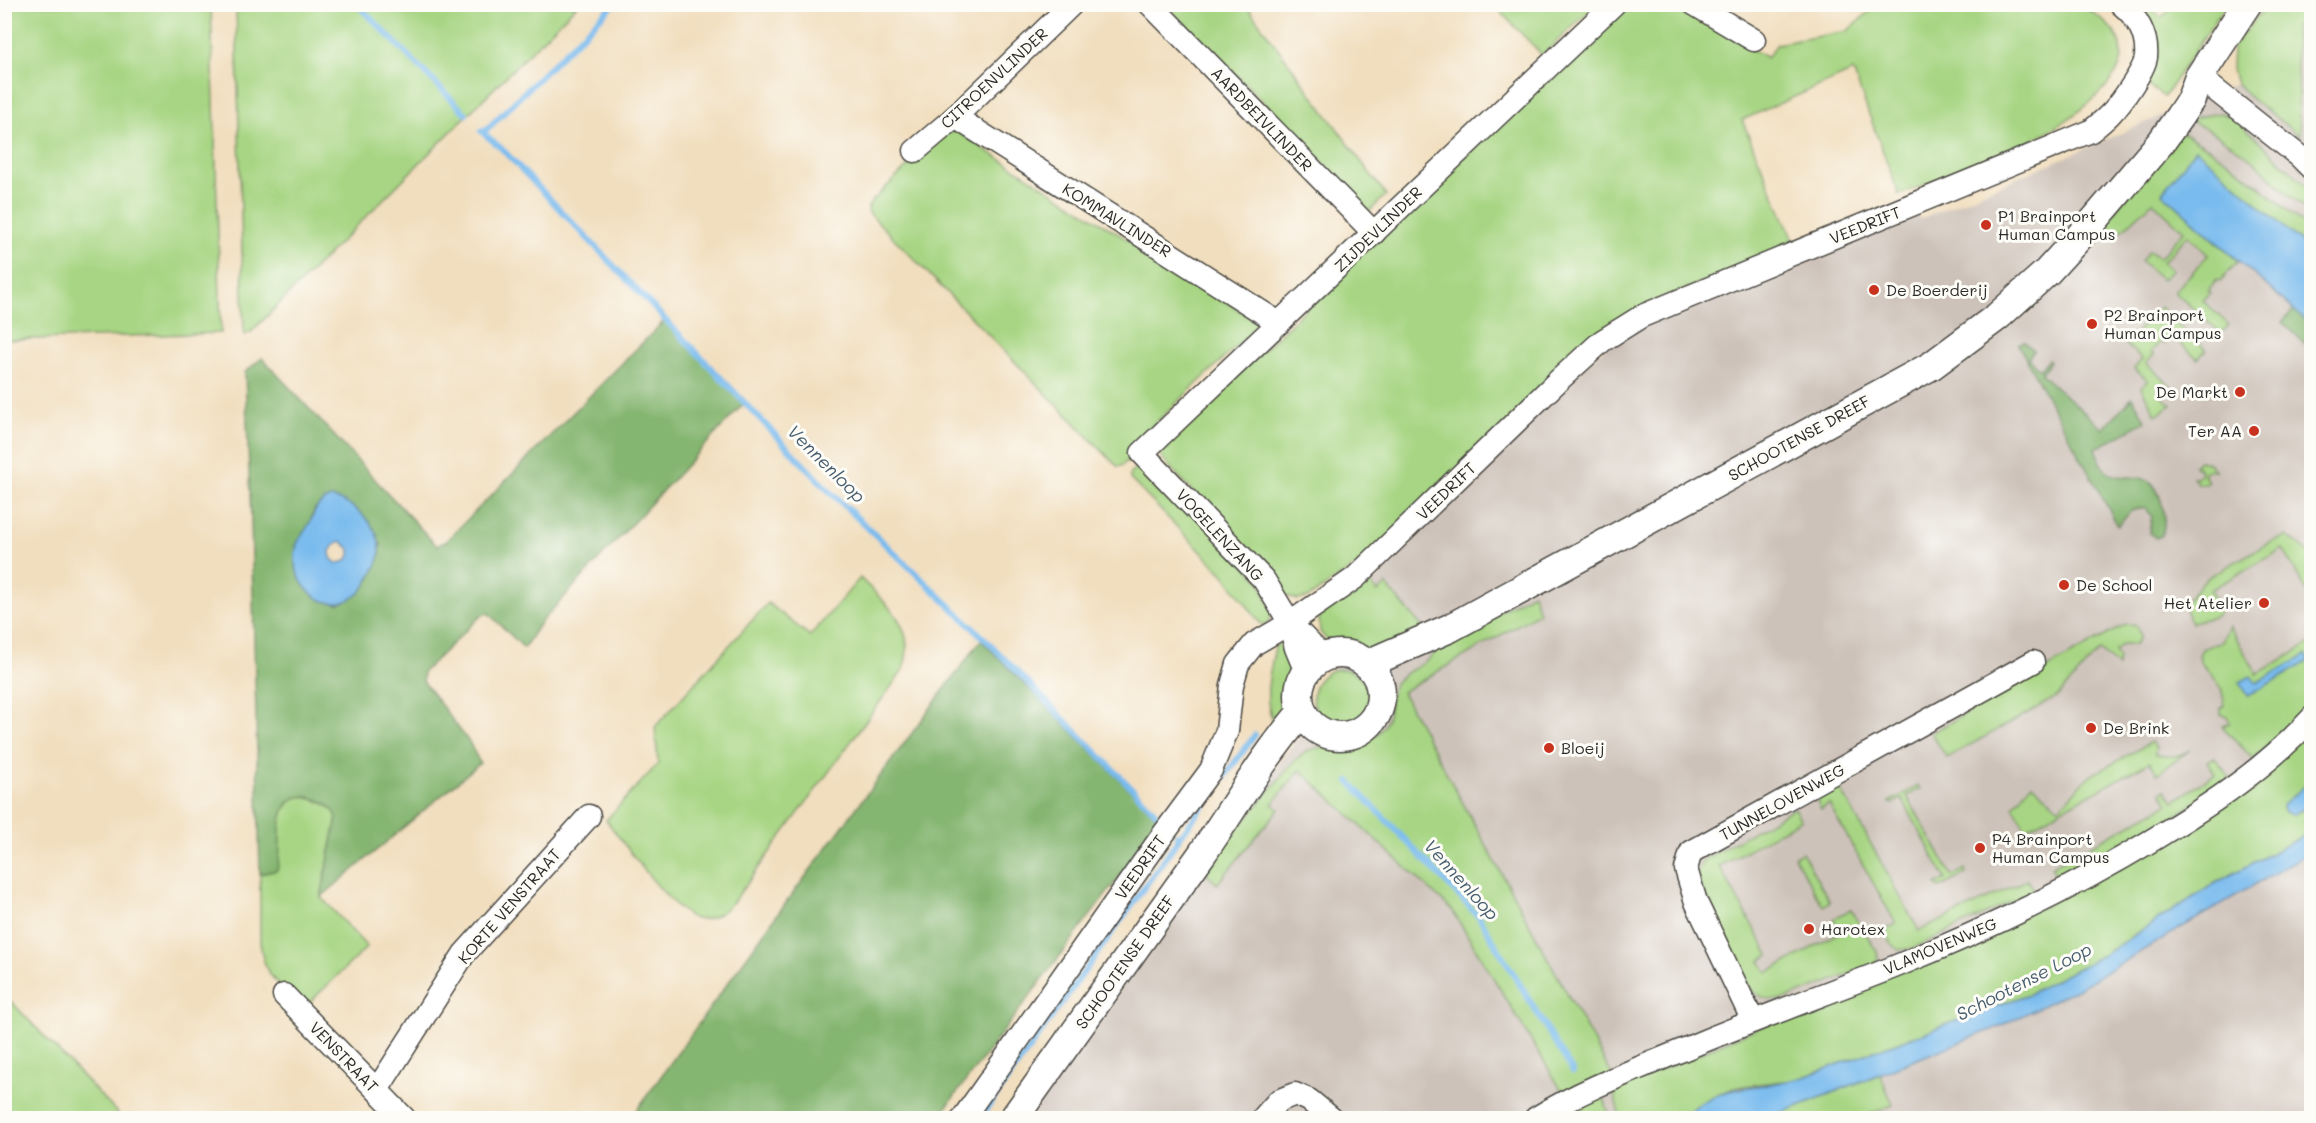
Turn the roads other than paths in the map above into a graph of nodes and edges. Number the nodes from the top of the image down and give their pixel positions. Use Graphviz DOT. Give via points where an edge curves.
graph roads {
  1 [pos="1072,4"];
  2 [pos="1150,4"];
  3 [pos="1614,4"];
  4 [pos="1694,4"];
  5 [pos="2121,4"];
  6 [pos="2247,4"];
  7 [pos="1754,40"];
  8 [pos="2199,77"];
  9 [pos="955,117"];
  10 [pos="915,151"];
  11 [pos="2312,169"];
  12 [pos="1374,233"];
  13 [pos="1279,323"];
  14 [pos="1142,453"];
  15 [pos="1290,623"];
  16 [pos="2033,662"];
  17 [pos="1315,665"];
  18 [pos="1374,675"];
  19 [pos="2312,718"];
  20 [pos="1310,721"];
  21 [pos="589,816"];
  22 [pos="284,995"];
  23 [pos="1753,1021"];
  24 [pos="376,1090"];
  25 [pos="404,1119"];
  26 [pos="963,1119"];
  27 [pos="1014,1119"];
  28 [pos="1263,1119"];
  29 [pos="1331,1119"];
  30 [pos="1536,1119"];
  1 -- 9 [label="street, CITROENVLINDER"];
  2 -- 12 [label="street, AARDBEIVLINDER"];
  3 -- 12 [label="street, ZIJDEVLINDER"];
  4 -- 7 [label="street"];
  5 -- 15 [label="street, VEEDRIFT" via="2139,24 2146,59 2113,112 2091,131 1642,316 1602,341 1355,578"];
  6 -- 8 [label="street, SCHOOTENSE DREEF"];
  8 -- 11 [label="street"];
  8 -- 18 [label="street, SCHOOTENSE DREEF" via="2191,99 2173,125 2047,272 1997,317 1931,366 1450,628"];
  9 -- 10 [label="street, CITROENVLINDER"];
  9 -- 13 [label="street, KOMMAVLINDER"];
  12 -- 13 [label="street, ZIJDEVLINDER"];
  13 -- 14 [label="street, ZIJDEVLINDER"];
  14 -- 15 [label="street, VOGELENZANG" via="1264,580"];
  15 -- 17 [label="street, VOGELENZANG"];
  15 -- 26 [label="street, VEEDRIFT" via="1254,644 1238,664 1227,731 1211,770"];
  16 -- 23 [label="street, TUNNELOVENWEG" via="1691,852 1686,869 1696,903"];
  17 -- 18 [label="street" via="1335,654 1346,655 1357,658"];
  17 -- 20 [label="street" via="1300,684"];
  18 -- 20 [label="street" via="1381,702 1364,729 1333,736"];
  19 -- 23 [label="street, VLAMOVENWEG" via="2230,791 2130,854 1932,951"];
  20 -- 27 [label="street, SCHOOTENSE DREEF" via="1267,756"];
  21 -- 24 [label="street, KORTE VENSTRAAT" via="464,954"];
  22 -- 24 [label="street, VENSTRAAT"];
  23 -- 30 [label="street, VLAMOVENWEG" via="1602,1084"];
  24 -- 25 [label="street, VENSTRAAT"];
  28 -- 29 [label="street" via="1278,1101 1295,1094 1309,1100"];
}
